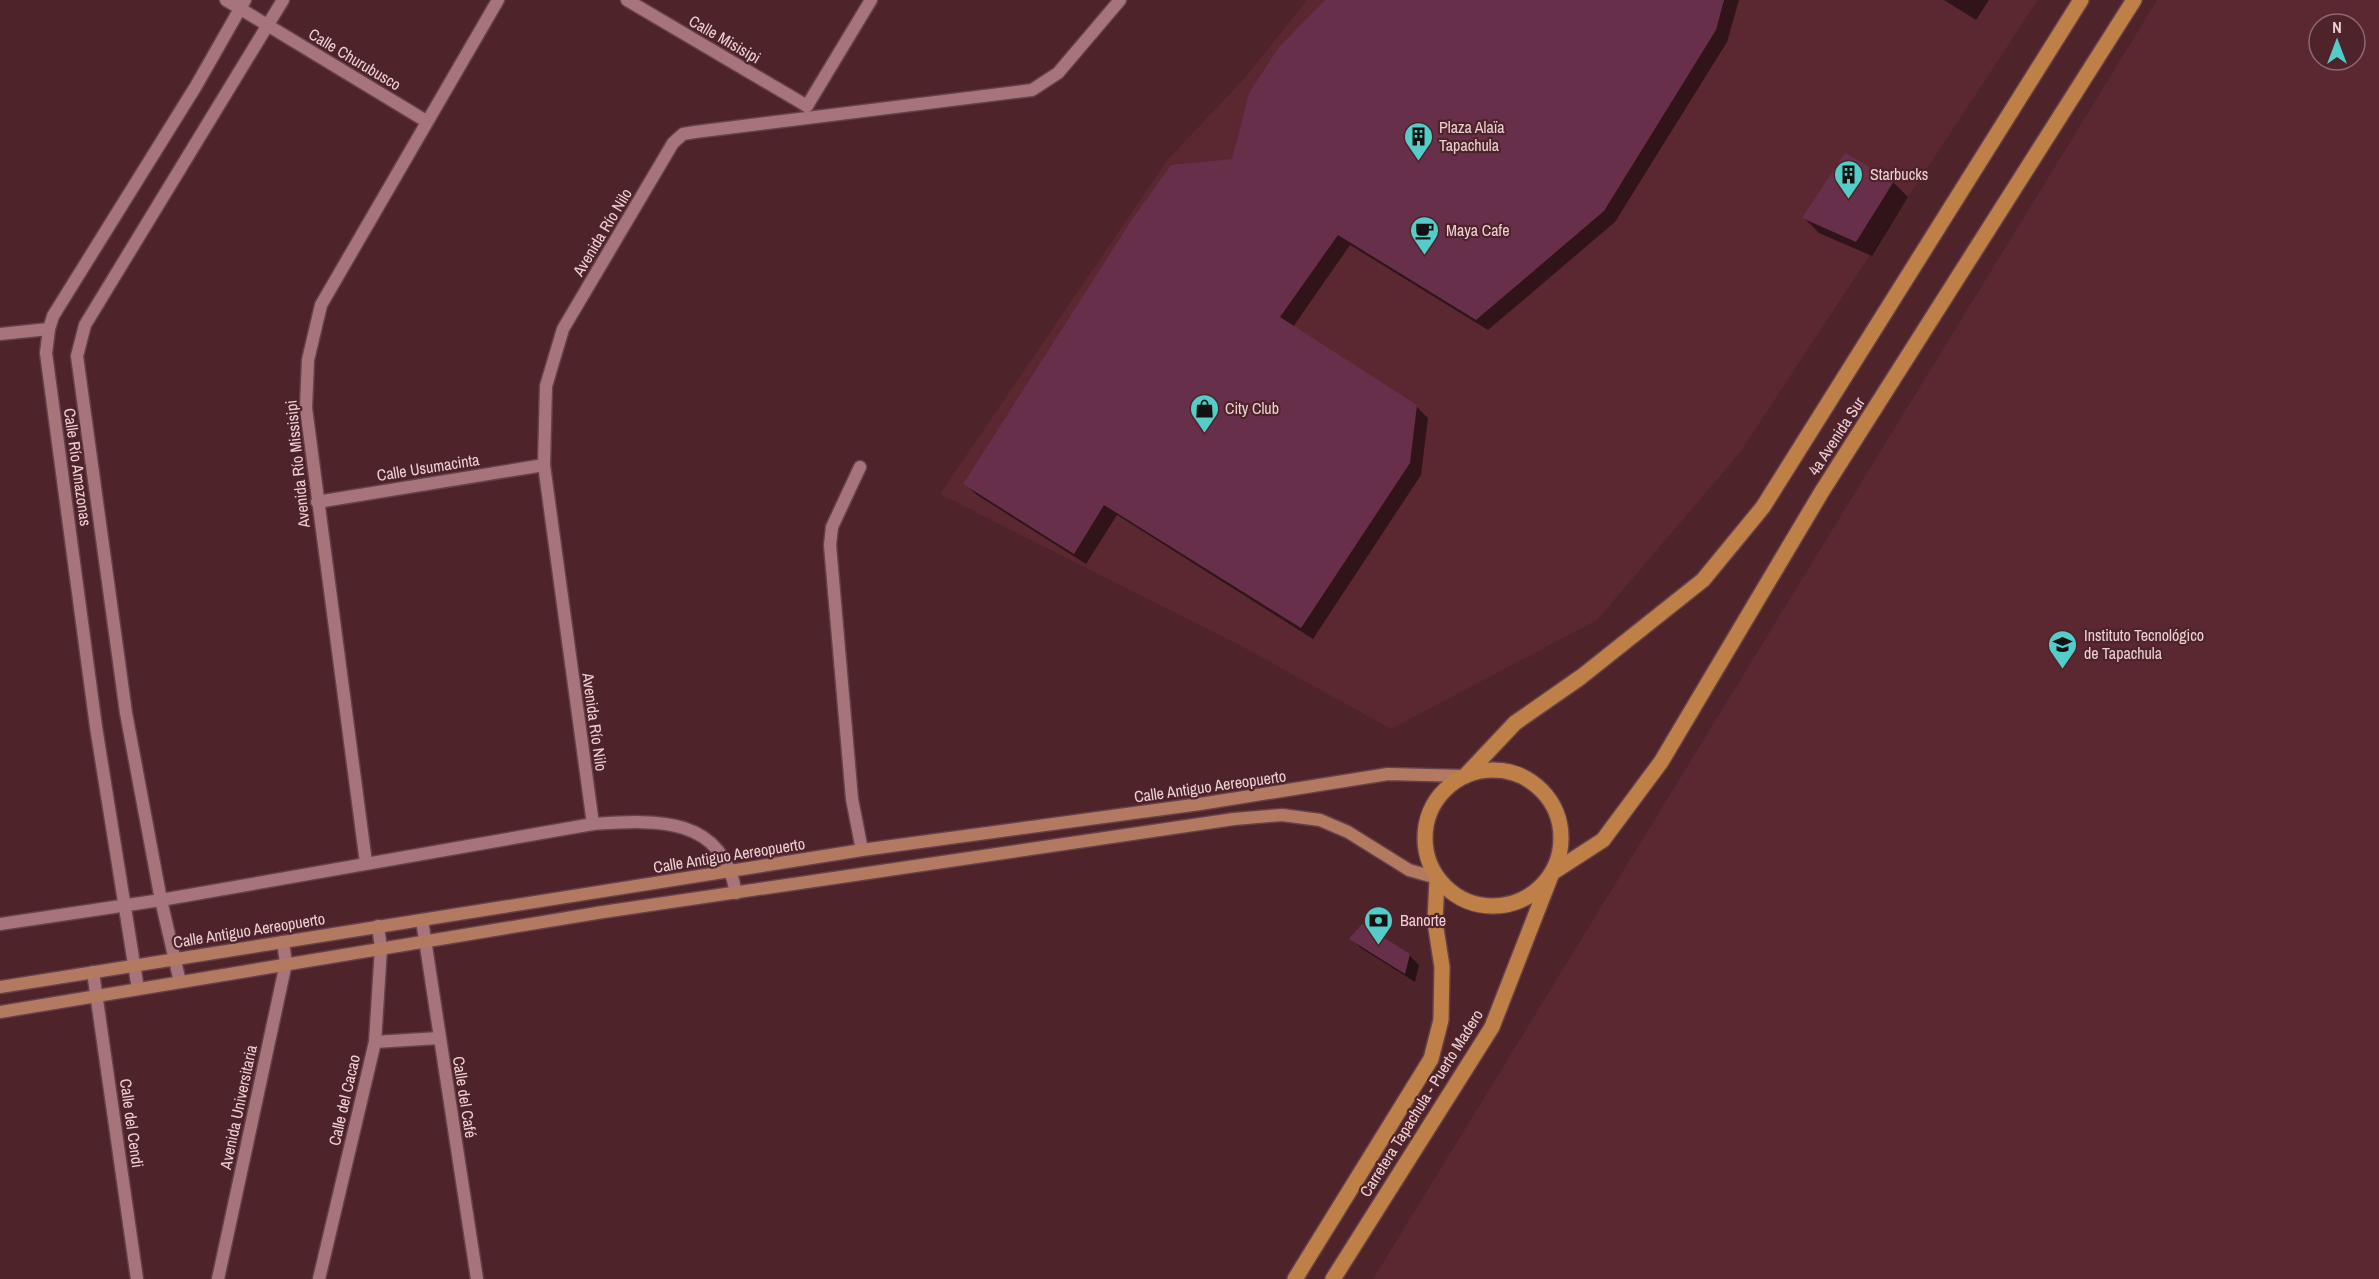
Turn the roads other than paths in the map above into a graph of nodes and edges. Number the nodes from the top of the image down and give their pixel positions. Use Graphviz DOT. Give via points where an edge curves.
graph roads {
  1 [pos="226,0"];
  2 [pos="283,0"];
  3 [pos="498,0"];
  4 [pos="627,0"];
  5 [pos="871,0"];
  6 [pos="1120,0"];
  7 [pos="2081,0"];
  8 [pos="2134,0"];
  9 [pos="243,4"];
  10 [pos="268,26"];
  11 [pos="807,106"];
  12 [pos="810,119"];
  13 [pos="426,121"];
  14 [pos="49,329"];
  15 [pos="0,334"];
  16 [pos="544,465"];
  17 [pos="860,467"];
  18 [pos="317,502"];
  19 [pos="1465,776"];
  20 [pos="592,824"];
  21 [pos="862,850"];
  22 [pos="366,863"];
  23 [pos="732,872"];
  24 [pos="1552,873"];
  25 [pos="1437,878"];
  26 [pos="736,893"];
  27 [pos="161,900"];
  28 [pos="123,905"];
  29 [pos="422,920"];
  30 [pos="0,924"];
  31 [pos="378,926"];
  32 [pos="426,941"];
  33 [pos="283,942"];
  34 [pos="381,948"];
  35 [pos="176,959"];
  36 [pos="286,963"];
  37 [pos="133,965"];
  38 [pos="93,972"];
  39 [pos="180,982"];
  40 [pos="0,987"];
  41 [pos="138,989"];
  42 [pos="97,996"];
  43 [pos="0,1012"];
  44 [pos="439,1038"];
  45 [pos="375,1042"];
  46 [pos="137,1279"];
  47 [pos="219,1279"];
  48 [pos="319,1279"];
  49 [pos="477,1279"];
  50 [pos="1295,1279"];
  51 [pos="1333,1279"];
  1 -- 9 [label="street, Calle Churubusco"];
  2 -- 10 [label="street, Calle Río Amazonas"];
  3 -- 13 [label="street, Avenida Río Missisipi"];
  4 -- 11 [label="street, Calle Misisipi"];
  5 -- 11 [label="street"];
  6 -- 12 [label="street, Avenida Río Nilo" via="1058,73 1032,90"];
  7 -- 19 [label="main road, 4a Avenida Sur" via="1763,507 1703,580 1581,677 1515,723"];
  8 -- 24 [label="main road, 4a Avenida Sur" via="1821,493 1661,762 1603,840"];
  9 -- 10 [label="street, Calle Churubusco"];
  9 -- 14 [label="street, Calle Río Amazonas" via="53,316"];
  10 -- 13 [label="street, Calle Churubusco"];
  10 -- 27 [label="street, Calle Río Amazonas" via="85,325 77,356 126,713"];
  11 -- 12 [label="street"];
  12 -- 16 [label="street, Avenida Río Nilo" via="683,134 673,143 563,329 546,386"];
  13 -- 18 [label="street, Avenida Río Missisipi" via="321,305 308,360 306,408"];
  14 -- 15 [label="street"];
  14 -- 28 [label="street, Calle Río Amazonas" via="46,353"];
  16 -- 18 [label="street, Calle Usumacinta"];
  16 -- 20 [label="street, Avenida Río Nilo"];
  17 -- 21 [label="street" via="832,527 830,545 852,799"];
  18 -- 22 [label="street, Avenida Río Missisipi"];
  19 -- 21 [label="main road, Calle Antiguo Aereopuerto" via="1388,774"];
  19 -- 24 [label="main road" via="1485,771 1507,772 1544,793 1555,810 1561,831"];
  19 -- 25 [label="main road" via="1445,790 1431,810 1425,832 1427,856"];
  20 -- 22 [label="street"];
  20 -- 23 [label="street" via="678,824 713,843"];
  21 -- 23 [label="main road, Calle Antiguo Aereopuerto"];
  22 -- 27 [label="street"];
  23 -- 26 [label="street"];
  23 -- 29 [label="main road, Calle Antiguo Aereopuerto"];
  24 -- 25 [label="main road" via="1538,890 1518,902 1496,906 1473,903 1453,894"];
  24 -- 51 [label="main road, Carretera Tapachula - Puerto Madero" via="1492,1026"];
  25 -- 26 [label="main road" via="1409,870 1355,836 1320,820 1282,815"];
  25 -- 50 [label="main road, Carretera Tapachula - Puerto Madero" via="1441,1020 1431,1059"];
  26 -- 32 [label="main road"];
  27 -- 28 [label="street"];
  27 -- 35 [label="street, Calle Río Amazonas"];
  28 -- 30 [label="street"];
  28 -- 37 [label="street, Calle Río Amazonas"];
  29 -- 31 [label="main road, Calle Antiguo Aereopuerto"];
  29 -- 32 [label="street, Calle del Café"];
  31 -- 33 [label="main road, Calle Antiguo Aereopuerto"];
  31 -- 34 [label="street, Calle del Cacao"];
  32 -- 34 [label="main road"];
  32 -- 44 [label="street, Calle del Café"];
  33 -- 35 [label="main road, Calle Antiguo Aereopuerto"];
  33 -- 36 [label="street, Avenida Universitaria"];
  34 -- 36 [label="main road"];
  34 -- 45 [label="street, Calle del Cacao"];
  35 -- 37 [label="main road, Calle Antiguo Aereopuerto"];
  35 -- 39 [label="street, Calle Río Amazonas"];
  36 -- 39 [label="main road"];
  36 -- 47 [label="street, Avenida Universitaria"];
  37 -- 38 [label="main road, Calle Antiguo Aereopuerto"];
  37 -- 41 [label="street, Calle Río Amazonas"];
  38 -- 40 [label="main road, Calle Antiguo Aereopuerto"];
  38 -- 42 [label="street, Calle del Cendi"];
  39 -- 41 [label="main road"];
  41 -- 42 [label="main road"];
  42 -- 43 [label="main road"];
  42 -- 46 [label="street, Calle del Cendi"];
  44 -- 45 [label="street"];
  44 -- 49 [label="street, Calle del Café"];
  45 -- 48 [label="street, Calle del Cacao"];
}
